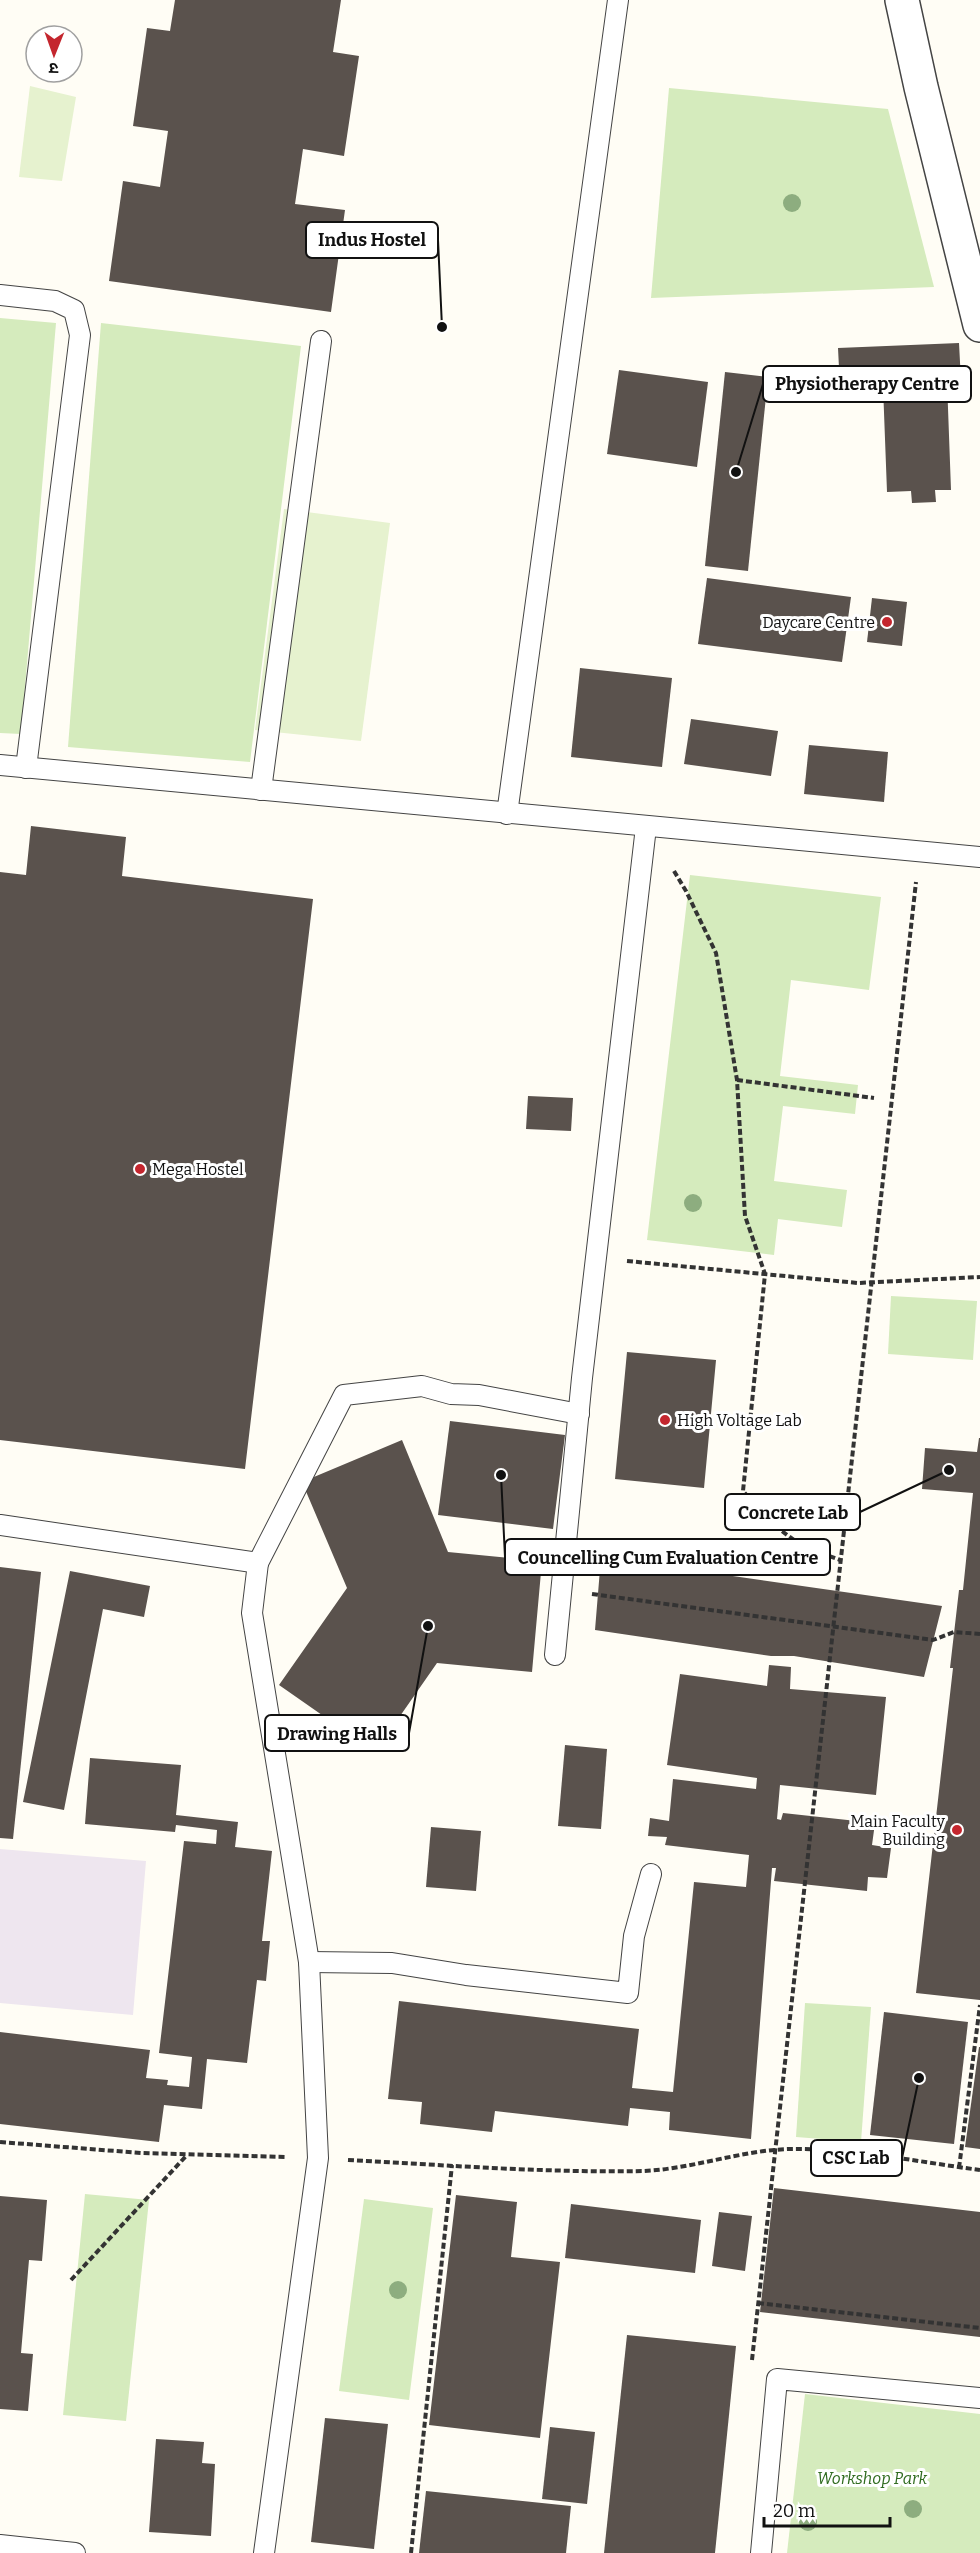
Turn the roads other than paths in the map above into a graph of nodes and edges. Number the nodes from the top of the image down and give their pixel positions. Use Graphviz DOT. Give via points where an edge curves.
graph roads {
  1 [pos="618,0"];
  2 [pos="902,0"];
  3 [pos="0,295"];
  4 [pos="980,325"];
  5 [pos="321,341"];
  6 [pos="0,765"];
  7 [pos="27,768"];
  8 [pos="261,790"];
  9 [pos="507,814"];
  10 [pos="646,827"];
  11 [pos="980,857"];
  12 [pos="579,1414"];
  13 [pos="0,1525"];
  14 [pos="258,1563"];
  15 [pos="555,1655"];
  16 [pos="651,1874"];
  17 [pos="309,1962"];
  18 [pos="980,2398"];
  19 [pos="0,2545"];
  20 [pos="75,2553"];
  21 [pos="264,2553"];
  22 [pos="760,2553"];
  1 -- 9 [label="lane"];
  2 -- 4 [label="street"];
  3 -- 7 [label="lane" via="55,301 74,310 80,335"];
  5 -- 8 [label="lane"];
  6 -- 7 [label="lane"];
  7 -- 8 [label="lane"];
  8 -- 9 [label="lane"];
  9 -- 10 [label="lane"];
  10 -- 11 [label="lane"];
  10 -- 12 [label="lane"];
  12 -- 14 [label="lane" via="422,1386 344,1395"];
  12 -- 15 [label="lane"];
  13 -- 14 [label="lane"];
  14 -- 17 [label="lane" via="252,1613"];
  16 -- 17 [label="lane" via="634,1936 628,1993 392,1963"];
  17 -- 21 [label="lane" via="318,2158"];
  18 -- 22 [label="lane" via="777,2379"];
  19 -- 20 [label="lane"];
}
